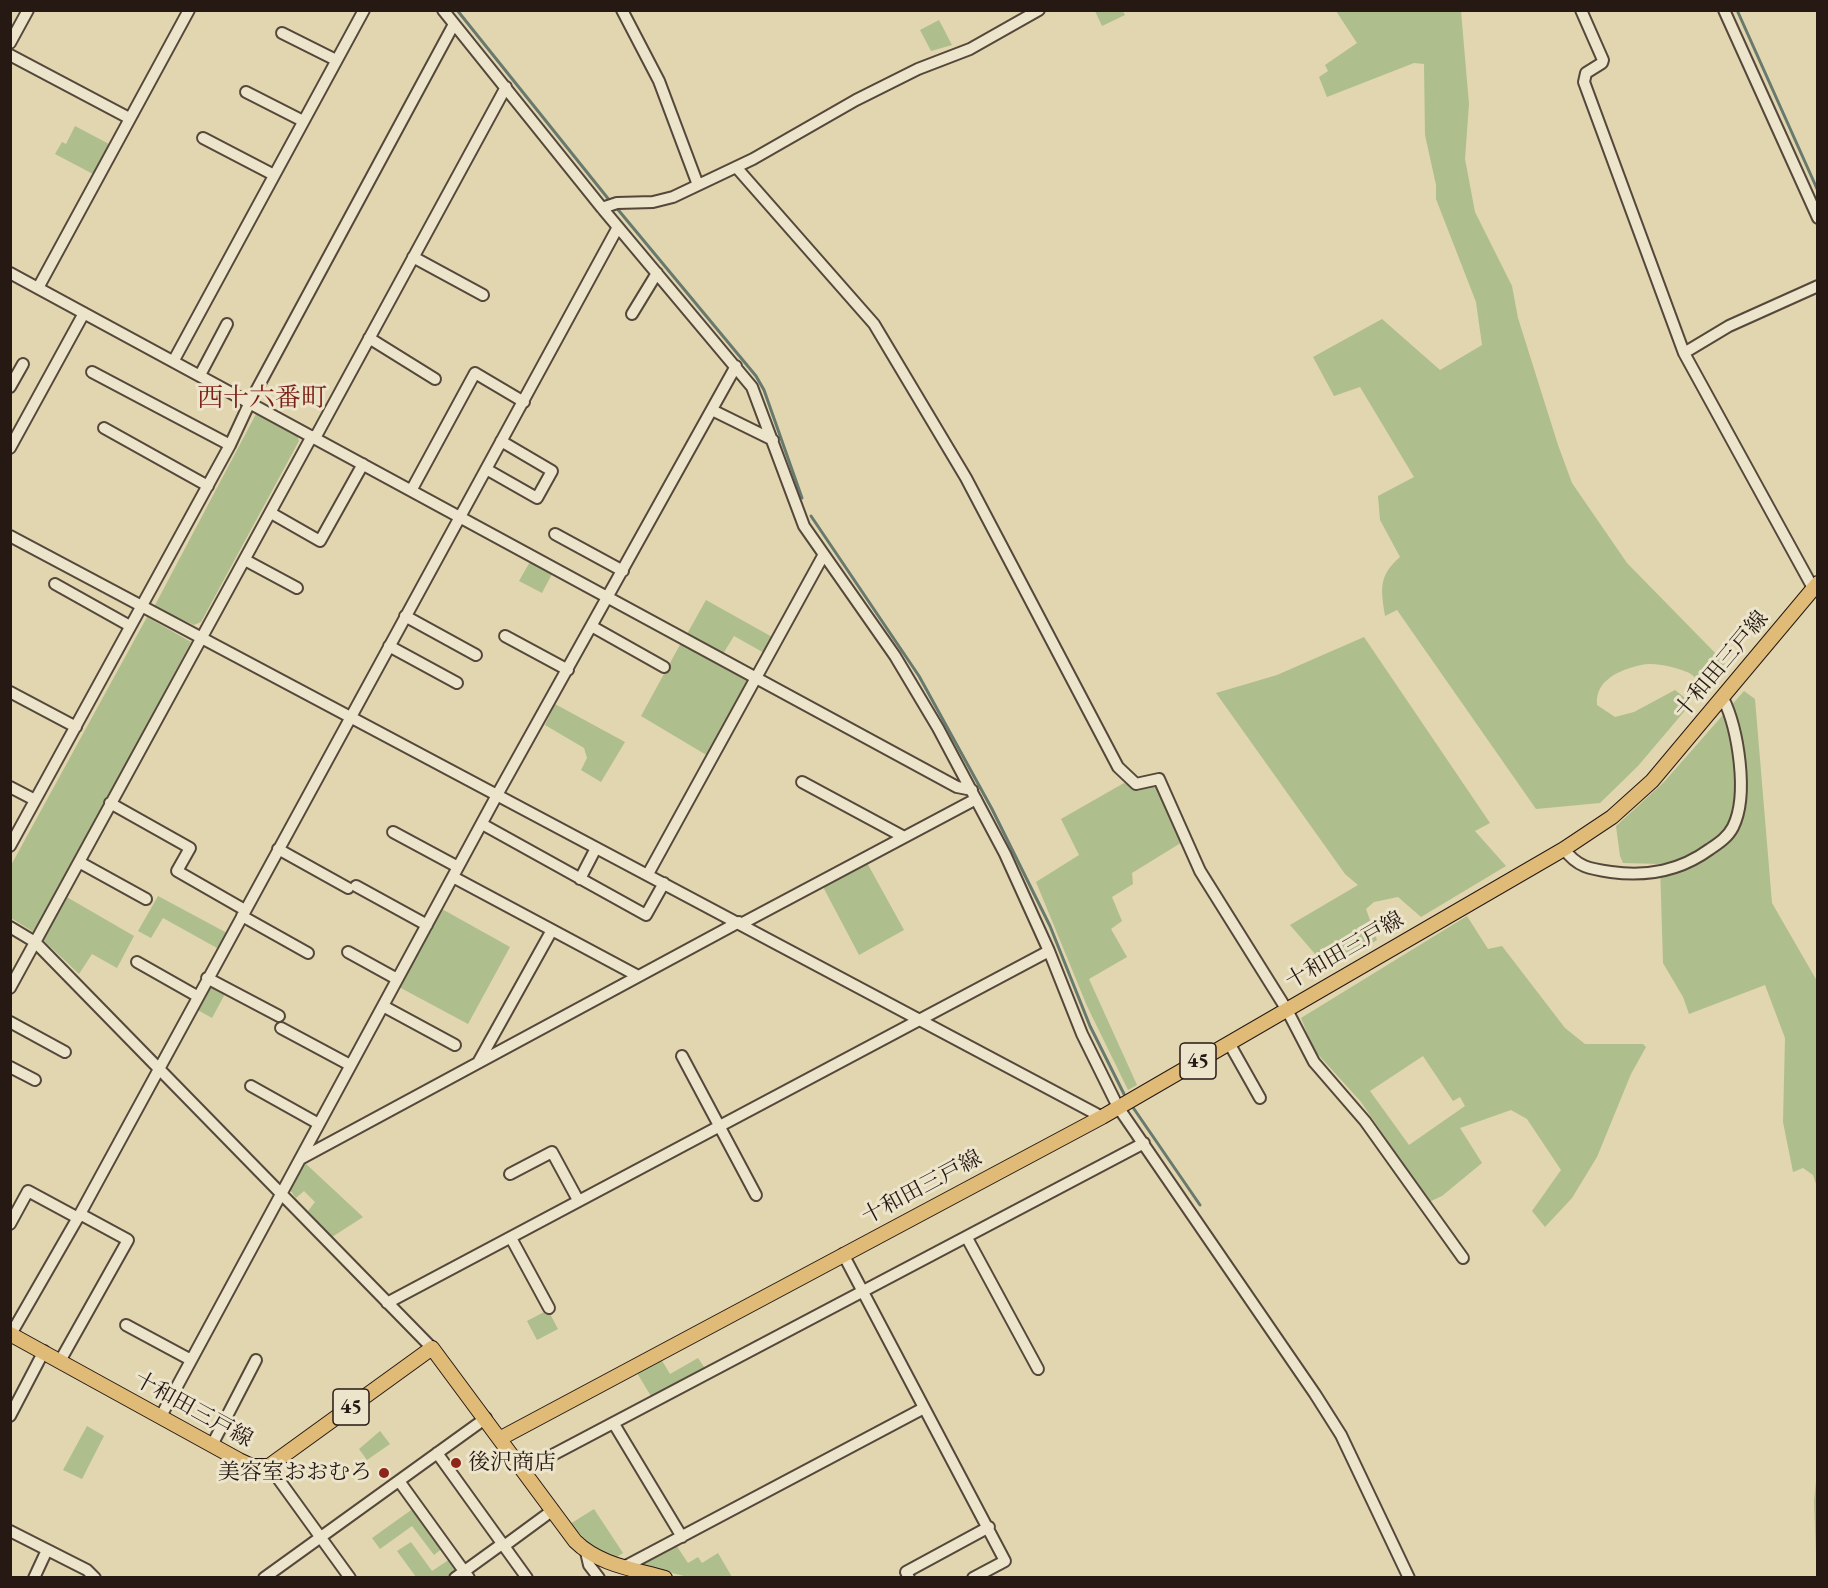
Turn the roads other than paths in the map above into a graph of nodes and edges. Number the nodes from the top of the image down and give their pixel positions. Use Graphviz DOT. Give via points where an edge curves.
graph roads {
  1 [pos="28,10"];
  2 [pos="189,10"];
  3 [pos="364,10"];
  4 [pos="622,10"];
  5 [pos="1040,10"];
  6 [pos="1581,10"];
  7 [pos="1724,10"];
  8 [pos="450,14"];
  9 [pos="282,33"];
  10 [pos="10,43"];
  11 [pos="10,55"];
  12 [pos="336,60"];
  13 [pos="506,87"];
  14 [pos="246,92"];
  15 [pos="129,118"];
  16 [pos="303,122"];
  17 [pos="203,138"];
  18 [pos="736,167"];
  19 [pos="274,175"];
  20 [pos="698,185"];
  21 [pos="609,205"];
  22 [pos="1818,218"];
  23 [pos="618,227"];
  24 [pos="413,257"];
  25 [pos="11,273"];
  26 [pos="657,273"];
  27 [pos="1818,286"];
  28 [pos="38,288"];
  29 [pos="483,295"];
  30 [pos="84,313"];
  31 [pos="632,314"];
  32 [pos="227,324"];
  33 [pos="369,339"];
  34 [pos="1684,352"];
  35 [pos="174,360"];
  36 [pos="23,364"];
  37 [pos="736,366"];
  38 [pos="92,372"];
  39 [pos="200,375"];
  40 [pos="435,379"];
  41 [pos="10,387"];
  42 [pos="250,402"];
  43 [pos="524,402"];
  44 [pos="712,410"];
  45 [pos="104,428"];
  46 [pos="313,437"];
  47 [pos="773,440"];
  48 [pos="501,441"];
  49 [pos="230,446"];
  50 [pos="10,448"];
  51 [pos="363,464"];
  52 [pos="486,469"];
  53 [pos="208,486"];
  54 [pos="412,489"];
  55 [pos="271,513"];
  56 [pos="461,516"];
  57 [pos="555,534"];
  58 [pos="10,536"];
  59 [pos="823,556"];
  60 [pos="245,560"];
  61 [pos="623,571"];
  62 [pos="55,584"];
  63 [pos="1815,585"];
  64 [pos="297,588"];
  65 [pos="609,597"];
  66 [pos="141,605"];
  67 [pos="405,616"];
  68 [pos="130,626"];
  69 [pos="593,627"];
  70 [pos="505,636"];
  71 [pos="200,638"];
  72 [pos="389,646"];
  73 [pos="476,655"];
  74 [pos="664,667"];
  75 [pos="568,670"];
  76 [pos="757,676"];
  77 [pos="457,682"];
  78 [pos="10,692"];
  79 [pos="1723,698"];
  80 [pos="349,717"];
  81 [pos="76,727"];
  82 [pos="802,782"];
  83 [pos="10,787"];
  84 [pos="974,794"];
  85 [pos="497,795"];
  86 [pos="36,800"];
  87 [pos="110,803"];
  88 [pos="482,824"];
  89 [pos="393,832"];
  90 [pos="904,837"];
  91 [pos="10,846"];
  92 [pos="596,848"];
  93 [pos="278,849"];
  94 [pos="1564,849"];
  95 [pos="79,862"];
  96 [pos="455,872"];
  97 [pos="648,874"];
  98 [pos="580,879"];
  99 [pos="664,883"];
  100 [pos="146,899"];
  101 [pos="243,913"];
  102 [pos="740,923"];
  103 [pos="427,925"];
  104 [pos="10,927"];
  105 [pos="552,930"];
  106 [pos="35,942"];
  107 [pos="348,951"];
  108 [pos="1049,951"];
  109 [pos="308,953"];
  110 [pos="137,962"];
  111 [pos="638,976"];
  112 [pos="207,978"];
  113 [pos="397,979"];
  114 [pos="10,988"];
  115 [pos="197,996"];
  116 [pos="382,1006"];
  117 [pos="1287,1010"];
  118 [pos="921,1019"];
  119 [pos="10,1022"];
  120 [pos="1229,1043"];
  121 [pos="455,1045"];
  122 [pos="66,1052"];
  123 [pos="682,1056"];
  124 [pos="478,1062"];
  125 [pos="350,1065"];
  126 [pos="10,1067"];
  127 [pos="159,1068"];
  128 [pos="35,1080"];
  129 [pos="251,1086"];
  130 [pos="1260,1098"];
  131 [pos="1119,1107"];
  132 [pos="1102,1117"];
  133 [pos="319,1124"];
  134 [pos="719,1127"];
  135 [pos="1144,1143"];
  136 [pos="299,1159"];
  137 [pos="510,1174"];
  138 [pos="281,1193"];
  139 [pos="756,1195"];
  140 [pos="578,1200"];
  141 [pos="79,1216"];
  142 [pos="10,1224"];
  143 [pos="511,1238"];
  144 [pos="967,1238"];
  145 [pos="843,1254"];
  146 [pos="1463,1258"];
  147 [pos="863,1292"];
  148 [pos="387,1303"];
  149 [pos="549,1308"];
  150 [pos="126,1325"];
  151 [pos="11,1334"];
  152 [pos="432,1348"];
  153 [pos="44,1351"];
  154 [pos="191,1360"];
  155 [pos="256,1360"];
  156 [pos="60,1361"];
  157 [pos="1038,1369"];
  158 [pos="924,1407"];
  159 [pos="10,1416"];
  160 [pos="161,1416"];
  161 [pos="486,1418"];
  162 [pos="614,1424"];
  163 [pos="501,1438"];
  164 [pos="212,1445"];
  165 [pos="437,1453"];
  166 [pos="269,1466"];
  167 [pos="524,1470"];
  168 [pos="399,1481"];
  169 [pos="553,1510"];
  170 [pos="989,1527"];
  171 [pos="10,1531"];
  172 [pos="321,1537"];
  173 [pos="682,1537"];
  174 [pos="503,1545"];
  175 [pos="46,1550"];
  176 [pos="586,1552"];
  177 [pos="624,1567"];
  178 [pos="463,1575"];
  179 [pos="34,1578"];
  180 [pos="95,1578"];
  181 [pos="264,1578"];
  182 [pos="350,1578"];
  183 [pos="527,1578"];
  184 [pos="599,1578"];
  185 [pos="665,1578"];
  186 [pos="909,1578"];
  187 [pos="973,1578"];
  188 [pos="1409,1578"];
  1 -- 10 [label="street"];
  2 -- 15 [label="street"];
  3 -- 12 [label="street"];
  4 -- 20 [label="street" via="659,81"];
  5 -- 18 [label="street" via="970,49 856,100"];
  6 -- 34 [label="street" via="1603,60 1586,73 1584,82"];
  7 -- 22 [label="street"];
  8 -- 13 [label="street"];
  8 -- 42 [label="street"];
  9 -- 12 [label="street"];
  11 -- 15 [label="street"];
  12 -- 16 [label="street"];
  13 -- 21 [label="street"];
  13 -- 24 [label="street"];
  14 -- 16 [label="street"];
  15 -- 28 [label="street"];
  16 -- 19 [label="street"];
  17 -- 19 [label="street"];
  18 -- 20 [label="street"];
  18 -- 117 [label="street" via="874,324 966,478 1118,766 1136,784 1159,779 1200,871"];
  19 -- 35 [label="street"];
  20 -- 21 [label="street" via="653,202"];
  21 -- 23 [label="street"];
  23 -- 26 [label="street"];
  23 -- 43 [label="street"];
  24 -- 29 [label="street"];
  24 -- 33 [label="street"];
  25 -- 28 [label="street"];
  26 -- 31 [label="street"];
  26 -- 37 [label="street"];
  27 -- 34 [label="street" via="1729,326"];
  28 -- 30 [label="street"];
  30 -- 35 [label="street"];
  30 -- 50 [label="street"];
  32 -- 39 [label="street"];
  33 -- 40 [label="street"];
  33 -- 46 [label="street"];
  34 -- 63 [label="street"];
  35 -- 39 [label="street"];
  36 -- 41 [label="street"];
  37 -- 44 [label="street"];
  37 -- 47 [label="street" via="756,396"];
  38 -- 49 [label="street"];
  39 -- 42 [label="street"];
  42 -- 46 [label="street"];
  42 -- 49 [label="street"];
  43 -- 48 [label="street"];
  43 -- 54 [label="street" via="475,374"];
  44 -- 47 [label="street"];
  44 -- 61 [label="street"];
  45 -- 53 [label="street"];
  46 -- 51 [label="street"];
  46 -- 55 [label="street"];
  47 -- 59 [label="street" via="798,513"];
  48 -- 52 [label="street"];
  48 -- 52 [label="street" via="552,471 537,498"];
  49 -- 53 [label="street"];
  51 -- 54 [label="street"];
  51 -- 55 [label="street" via="320,541"];
  52 -- 56 [label="street"];
  53 -- 66 [label="street"];
  54 -- 56 [label="street"];
  55 -- 60 [label="street"];
  56 -- 65 [label="street"];
  56 -- 67 [label="street"];
  57 -- 61 [label="street"];
  58 -- 66 [label="street"];
  59 -- 76 [label="street"];
  59 -- 84 [label="street" via="917,689"];
  60 -- 64 [label="street"];
  60 -- 71 [label="street"];
  61 -- 65 [label="street"];
  62 -- 68 [label="street"];
  63 -- 79 [label="main road, 十和田三戸線 / 45"];
  65 -- 69 [label="street"];
  65 -- 76 [label="street"];
  66 -- 68 [label="street"];
  66 -- 71 [label="street"];
  67 -- 72 [label="street"];
  67 -- 73 [label="street"];
  68 -- 81 [label="street"];
  69 -- 74 [label="street"];
  69 -- 75 [label="street"];
  70 -- 75 [label="street"];
  71 -- 80 [label="street"];
  71 -- 87 [label="street"];
  72 -- 77 [label="street"];
  72 -- 80 [label="street"];
  75 -- 85 [label="street"];
  76 -- 84 [label="street"];
  76 -- 97 [label="street"];
  78 -- 81 [label="street"];
  79 -- 94 [label="main road, 十和田三戸線 / 45" via="1652,781 1612,817"];
  79 -- 94 [label="street" via="1730,711 1740,765 1736,818 1726,838 1697,858 1642,875 1588,869 1573,861"];
  80 -- 85 [label="street"];
  80 -- 93 [label="street"];
  81 -- 86 [label="street"];
  82 -- 90 [label="street"];
  83 -- 86 [label="street"];
  84 -- 90 [label="street"];
  84 -- 108 [label="street"];
  85 -- 88 [label="street"];
  85 -- 92 [label="street"];
  86 -- 91 [label="street"];
  87 -- 95 [label="street"];
  87 -- 101 [label="street" via="190,849 177,871"];
  88 -- 96 [label="street"];
  88 -- 98 [label="street"];
  89 -- 96 [label="street"];
  90 -- 102 [label="street"];
  92 -- 97 [label="street"];
  92 -- 98 [label="street"];
  93 -- 101 [label="street"];
  93 -- 103 [label="street"];
  94 -- 117 [label="main road, 十和田三戸線 / 45"];
  95 -- 100 [label="street"];
  95 -- 106 [label="street"];
  96 -- 103 [label="street"];
  96 -- 105 [label="street"];
  97 -- 99 [label="street"];
  98 -- 99 [label="street" via="645,915"];
  99 -- 102 [label="street"];
  101 -- 109 [label="street"];
  101 -- 112 [label="street"];
  102 -- 111 [label="street"];
  102 -- 118 [label="street"];
  103 -- 113 [label="street"];
  104 -- 106 [label="street"];
  105 -- 111 [label="street"];
  105 -- 124 [label="street"];
  106 -- 114 [label="street"];
  106 -- 127 [label="street"];
  107 -- 113 [label="street"];
  108 -- 118 [label="street"];
  108 -- 131 [label="street" via="1082,1034"];
  110 -- 115 [label="street"];
  111 -- 124 [label="street"];
  112 -- 115 [label="street"];
  112 -- 125 [label="street"];
  113 -- 116 [label="street"];
  115 -- 127 [label="street"];
  116 -- 121 [label="street"];
  116 -- 125 [label="street"];
  117 -- 120 [label="main road, 十和田三戸線 / 45"];
  117 -- 146 [label="street" via="1314,1062 1365,1121"];
  118 -- 132 [label="street"];
  118 -- 134 [label="street"];
  119 -- 122 [label="street"];
  120 -- 130 [label="street"];
  120 -- 131 [label="main road, 十和田三戸線 / 45"];
  123 -- 134 [label="street"];
  124 -- 136 [label="street"];
  125 -- 133 [label="street"];
  126 -- 128 [label="street"];
  127 -- 138 [label="street"];
  127 -- 141 [label="street"];
  129 -- 133 [label="street"];
  131 -- 132 [label="main road, 十和田三戸線 / 45"];
  131 -- 135 [label="street"];
  132 -- 145 [label="main road, 十和田三戸線 / 45"];
  133 -- 136 [label="street"];
  134 -- 139 [label="street"];
  134 -- 140 [label="street"];
  135 -- 144 [label="street"];
  135 -- 188 [label="street" via="1331,1418"];
  136 -- 138 [label="street"];
  137 -- 140 [label="street" via="552,1152"];
  138 -- 148 [label="street"];
  138 -- 154 [label="street"];
  140 -- 143 [label="street"];
  141 -- 142 [label="street" via="28,1191"];
  141 -- 151 [label="street"];
  141 -- 156 [label="street" via="128,1240"];
  143 -- 148 [label="street"];
  143 -- 149 [label="street"];
  144 -- 147 [label="street"];
  144 -- 157 [label="street"];
  145 -- 147 [label="street"];
  145 -- 163 [label="main road, 十和田三戸線 / 45"];
  147 -- 158 [label="street"];
  147 -- 162 [label="street"];
  148 -- 152 [label="street"];
  150 -- 154 [label="street"];
  151 -- 153 [label="main road, 十和田三戸線"];
  152 -- 161 [label="main road"];
  152 -- 166 [label="main road, 十和田三戸線 / 45"];
  153 -- 156 [label="main road, 十和田三戸線"];
  153 -- 159 [label="street"];
  154 -- 160 [label="street"];
  155 -- 164 [label="street"];
  156 -- 160 [label="main road, 十和田三戸線"];
  158 -- 170 [label="street"];
  158 -- 173 [label="street"];
  160 -- 164 [label="main road, 十和田三戸線"];
  161 -- 163 [label="main road"];
  161 -- 165 [label="street"];
  162 -- 167 [label="street"];
  162 -- 173 [label="street"];
  163 -- 167 [label="main road"];
  164 -- 166 [label="main road, 十和田三戸線" via="252,1466"];
  165 -- 168 [label="street"];
  165 -- 174 [label="street"];
  166 -- 172 [label="street"];
  167 -- 169 [label="main road"];
  168 -- 172 [label="street"];
  168 -- 178 [label="street"];
  169 -- 174 [label="street"];
  169 -- 176 [label="main road"];
  170 -- 186 [label="street" via="906,1572"];
  170 -- 187 [label="street" via="1005,1561"];
  171 -- 175 [label="street"];
  172 -- 181 [label="street"];
  172 -- 182 [label="street"];
  173 -- 177 [label="street"];
  174 -- 178 [label="street"];
  174 -- 183 [label="street"];
  175 -- 179 [label="street"];
  175 -- 180 [label="street"];
  176 -- 177 [label="main road"];
  176 -- 184 [label="street" via="589,1565"];
  177 -- 185 [label="main road"];
}
